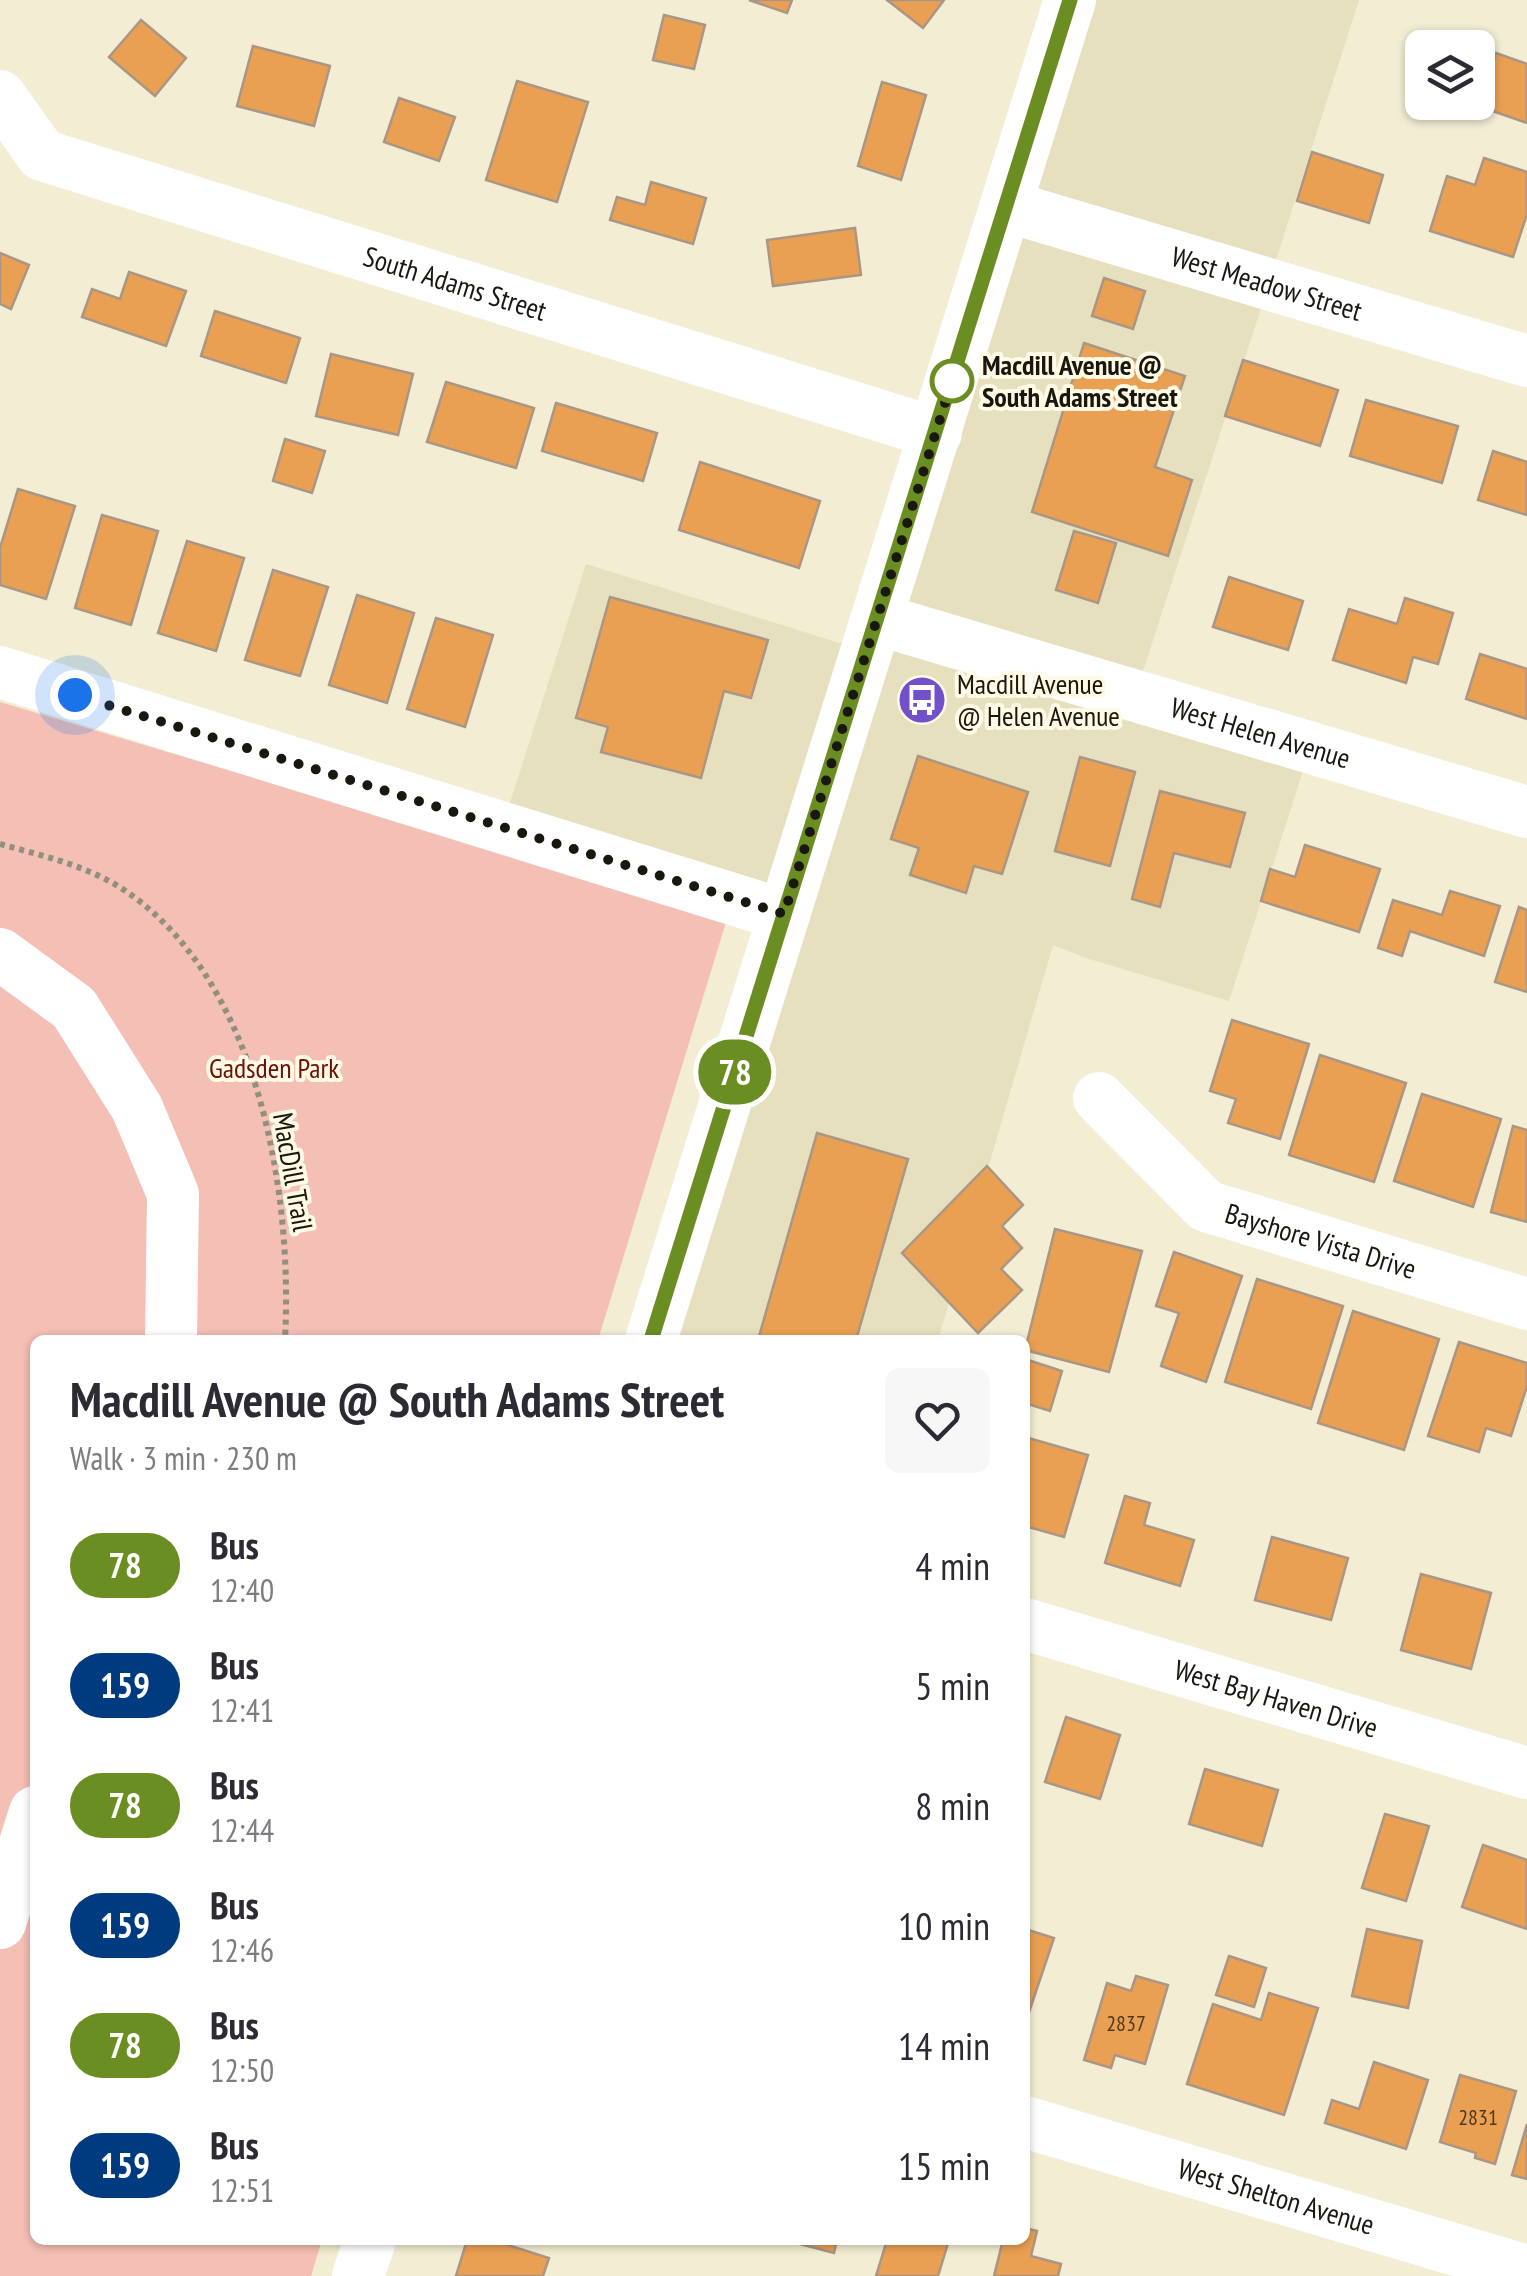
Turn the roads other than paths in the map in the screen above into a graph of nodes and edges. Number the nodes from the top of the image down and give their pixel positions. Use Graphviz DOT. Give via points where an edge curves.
graph roads {
  1 [pos="1070,0"];
  2 [pos="0,96"];
  3 [pos="1006,206"];
  4 [pos="1527,361"];
  5 [pos="936,433"];
  6 [pos="877,619"];
  7 [pos="0,672"];
  8 [pos="1527,812"];
  9 [pos="784,914"];
  10 [pos="0,954"];
  11 [pos="1099,1098"];
  12 [pos="1527,1304"];
  13 [pos="171,1335"];
  14 [pos="653,1335"];
  15 [pos="1030,1625"];
  16 [pos="1527,1774"];
  17 [pos="30,1828"];
  18 [pos="0,1923"];
  19 [pos="1030,2123"];
  20 [pos="368,2245"];
  21 [pos="1527,2271"];
  22 [pos="358,2276"];
  1 -- 3 [label="street"];
  2 -- 5 [label="street, South Adams Street" via="42,155"];
  3 -- 4 [label="street, West Meadow Street"];
  3 -- 5 [label="street"];
  5 -- 6 [label="street"];
  6 -- 8 [label="street, West Helen Avenue"];
  6 -- 9 [label="street"];
  7 -- 9 [label="street"];
  9 -- 14 [label="street"];
  10 -- 13 [label="street" via="74,1008 137,1108 173,1194"];
  11 -- 12 [label="street, Bayshore Vista Drive" via="1206,1206"];
  15 -- 16 [label="street, West Bay Haven Drive"];
  17 -- 18 [label="street"];
  19 -- 21 [label="street, West Shelton Avenue"];
  20 -- 22 [label="street"];
}
